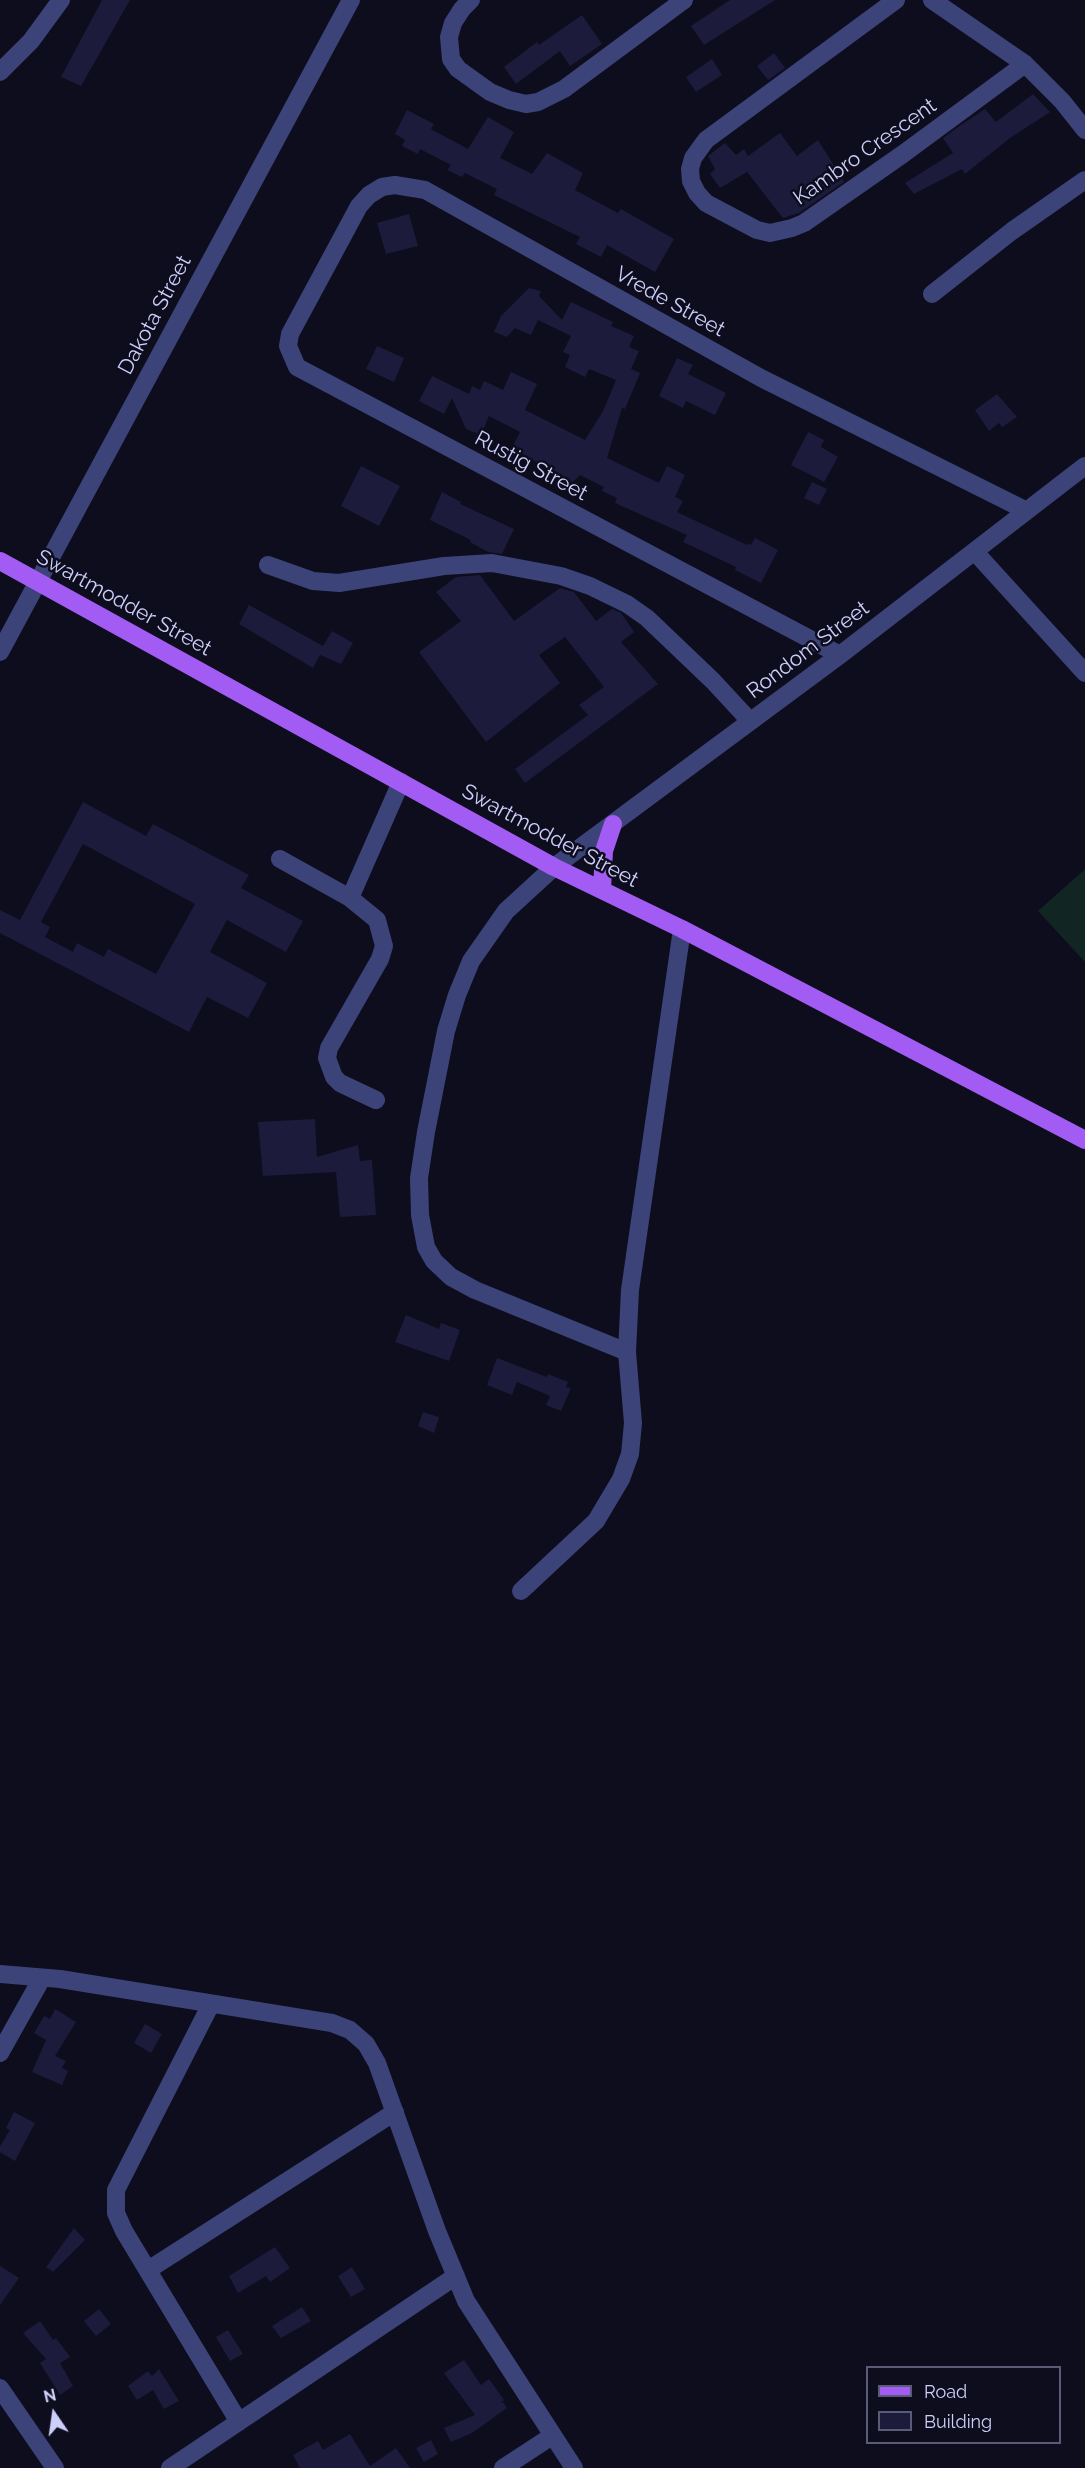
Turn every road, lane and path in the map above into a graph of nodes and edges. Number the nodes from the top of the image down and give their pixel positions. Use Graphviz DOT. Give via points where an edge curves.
graph roads {
  1 [pos="62,0"];
  2 [pos="351,0"];
  3 [pos="471,0"];
  4 [pos="684,0"];
  5 [pos="896,0"];
  6 [pos="932,0"];
  7 [pos="1025,64"];
  8 [pos="0,72"];
  9 [pos="1085,130"];
  10 [pos="1085,180"];
  11 [pos="325,269"];
  12 [pos="932,294"];
  13 [pos="1085,466"];
  14 [pos="1025,510"];
  15 [pos="975,552"];
  16 [pos="0,561"];
  17 [pos="268,565"];
  18 [pos="37,581"];
  19 [pos="0,652"];
  20 [pos="840,655"];
  21 [pos="1085,673"];
  22 [pos="750,722"];
  23 [pos="402,782"];
  24 [pos="613,824"];
  25 [pos="280,859"];
  26 [pos="554,867"];
  27 [pos="602,889"];
  28 [pos="350,898"];
  29 [pos="682,929"];
  30 [pos="376,1100"];
  31 [pos="1085,1140"];
  32 [pos="627,1352"];
  33 [pos="521,1591"];
  34 [pos="0,1974"];
  35 [pos="42,1978"];
  36 [pos="212,2004"];
  37 [pos="0,2054"];
  38 [pos="395,2112"];
  39 [pos="148,2270"];
  40 [pos="456,2276"];
  41 [pos="0,2388"];
  42 [pos="239,2422"];
  43 [pos="552,2436"];
  44 [pos="55,2468"];
  45 [pos="170,2468"];
  46 [pos="503,2468"];
  47 [pos="574,2468"];
  1 -- 8 [label="street" via="31,41"];
  2 -- 18 [label="street, Dakota Street"];
  3 -- 4 [label="street" via="448,37 451,59 458,69 490,92 526,104 564,89"];
  5 -- 7 [label="street, Kambro Crescent" via="706,140 690,170 691,181 706,203 770,233 804,223"];
  6 -- 7 [label="street"];
  7 -- 9 [label="street"];
  10 -- 12 [label="street"];
  11 -- 14 [label="street, Vrede Street" via="369,195 395,185 425,190 761,378"];
  11 -- 20 [label="street, Rustig Street" via="290,334 288,346 297,367"];
  13 -- 14 [label="street, Rondom Street"];
  14 -- 15 [label="street, Rondom Street"];
  15 -- 20 [label="street, Rondom Street"];
  15 -- 21 [label="street"];
  16 -- 18 [label="main road, Swartmodder Street"];
  17 -- 22 [label="street" via="313,581 339,583 471,563 501,564 561,576 627,604 647,618"];
  18 -- 19 [label="street, Dakota Street"];
  18 -- 23 [label="main road, Swartmodder Street"];
  20 -- 22 [label="street, Rondom Street"];
  22 -- 24 [label="street, Rondom Street"];
  23 -- 26 [label="main road, Swartmodder Street"];
  23 -- 28 [label="street"];
  24 -- 26 [label="street, Rondom Street"];
  24 -- 27 [label="main road" via="604,851"];
  25 -- 28 [label="street"];
  26 -- 27 [label="main road, Swartmodder Street"];
  26 -- 32 [label="street, Rondom Street" via="506,911 471,962 457,994 446,1031 419,1178 422,1230 434,1261 451,1277"];
  27 -- 29 [label="main road, Swartmodder Street"];
  28 -- 30 [label="street" via="377,920 384,946 327,1058 340,1083"];
  29 -- 31 [label="main road, Swartmodder Street"];
  29 -- 32 [label="street" via="630,1290"];
  32 -- 33 [label="street" via="633,1423 630,1454 621,1479 596,1521"];
  34 -- 35 [label="street"];
  35 -- 36 [label="street"];
  35 -- 37 [label="street"];
  36 -- 38 [label="street" via="332,2023 350,2030 366,2044 377,2063"];
  36 -- 39 [label="street" via="116,2190 116,2213"];
  38 -- 39 [label="street"];
  38 -- 40 [label="street"];
  39 -- 42 [label="street"];
  40 -- 42 [label="street"];
  40 -- 43 [label="street" via="466,2301"];
  41 -- 44 [label="street"];
  42 -- 45 [label="street"];
  43 -- 46 [label="street"];
  43 -- 47 [label="street"];
}
